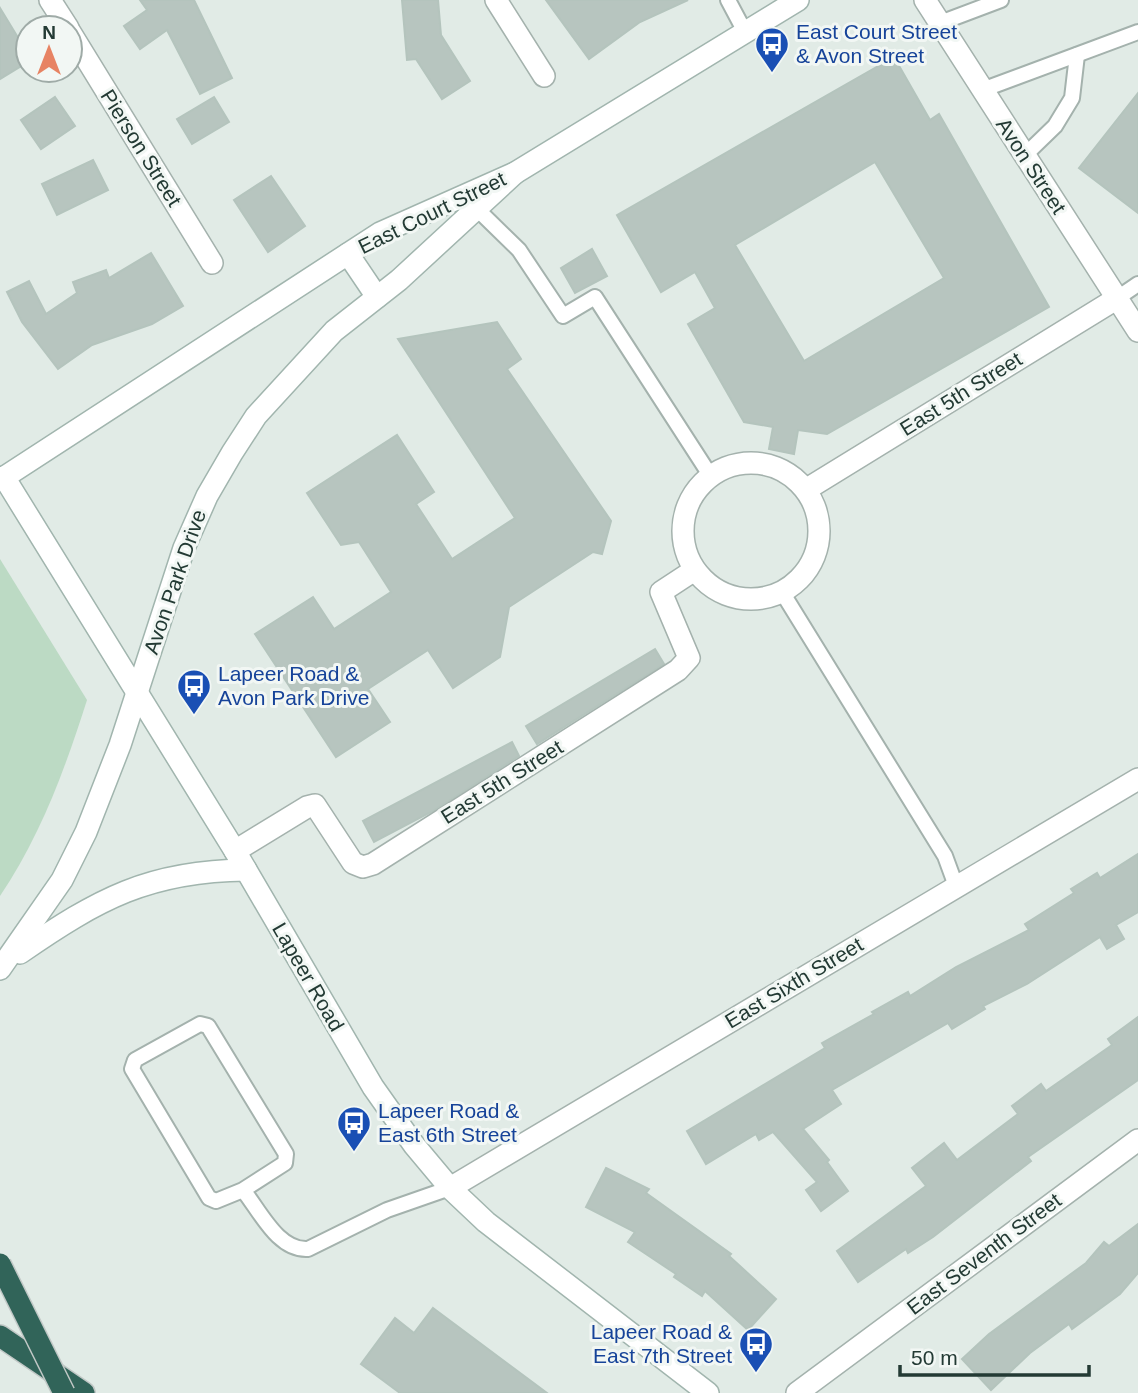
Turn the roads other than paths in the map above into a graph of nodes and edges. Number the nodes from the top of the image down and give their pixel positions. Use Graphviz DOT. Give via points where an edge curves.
graph roads {
  1 [pos="496,0"];
  2 [pos="728,0"];
  3 [pos="798,0"];
  4 [pos="925,0"];
  5 [pos="1001,0"];
  6 [pos="940,23"];
  7 [pos="746,32"];
  8 [pos="1138,32"];
  9 [pos="84,54"];
  10 [pos="1077,54"];
  11 [pos="544,76"];
  12 [pos="982,90"];
  13 [pos="1024,156"];
  14 [pos="514,173"];
  15 [pos="477,208"];
  16 [pos="348,254"];
  17 [pos="212,263"];
  18 [pos="1138,284"];
  19 [pos="377,298"];
  20 [pos="1116,299"];
  21 [pos="1138,331"];
  22 [pos="710,475"];
  23 [pos="2,478"];
  24 [pos="807,489"];
  25 [pos="694,571"];
  26 [pos="782,592"];
  27 [pos="138,691"];
  28 [pos="1138,779"];
  29 [pos="235,851"];
  30 [pos="246,870"];
  31 [pos="956,886"];
  32 [pos="4,965"];
  33 [pos="1138,1140"];
  34 [pos="450,1188"];
  35 [pos="243,1190"];
  36 [pos="0,1264"];
  37 [pos="0,1336"];
  38 [pos="64,1393"];
  39 [pos="84,1393"];
  40 [pos="708,1393"];
  41 [pos="797,1393"];
  1 -- 11 [label="street"];
  2 -- 7 [label="lane"];
  3 -- 7 [label="street, East Court Street"];
  4 -- 6 [label="street, Avon Street"];
  5 -- 6 [label="lane"];
  6 -- 12 [label="street, Avon Street"];
  7 -- 14 [label="street, East Court Street"];
  8 -- 10 [label="lane"];
  9 -- 17 [label="street, Pierson Street"];
  10 -- 12 [label="lane"];
  10 -- 13 [label="lane" via="1072,98 1055,126"];
  12 -- 13 [label="street, Avon Street"];
  13 -- 20 [label="street, Avon Street"];
  14 -- 15 [label="street, Avon Park Drive"];
  14 -- 16 [label="street, East Court Street" via="380,233"];
  15 -- 19 [label="street, Avon Park Drive"];
  15 -- 22 [label="lane" via="519,250 562,316 595,298"];
  16 -- 19 [label="street"];
  16 -- 23 [label="street, East Court Street"];
  18 -- 20 [label="lane"];
  19 -- 27 [label="street, Avon Park Drive" via="334,331 285,383 232,453 206,496 184,548"];
  20 -- 21 [label="street, Avon Street"];
  20 -- 24 [label="street, East 5th Street"];
  22 -- 24 [label="street" via="743,462 755,463 779,467"];
  22 -- 25 [label="street" via="687,502 681,538"];
  23 -- 27 [label="street, Lapeer Road"];
  24 -- 26 [label="street" via="821,523 816,559 793,588"];
  25 -- 26 [label="street" via="722,594 758,601"];
  25 -- 29 [label="street, East 5th Street" via="661,592 689,658 678,670 373,864 353,863 316,805"];
  26 -- 31 [label="lane" via="944,856"];
  27 -- 29 [label="street, Lapeer Road"];
  27 -- 32 [label="street, Avon Park Drive" via="86,832 62,880"];
  28 -- 31 [label="street, East Sixth Street"];
  29 -- 30 [label="street, Lapeer Road"];
  30 -- 32 [label="street" via="191,873 134,888 76,914"];
  30 -- 34 [label="street, Lapeer Road" via="373,1087"];
  31 -- 34 [label="street, East Sixth Street"];
  33 -- 41 [label="street, East Seventh Street"];
  34 -- 35 [label="lane" via="387,1210 308,1249 285,1244"];
  34 -- 40 [label="street, Lapeer Road" via="486,1222"];
  35 -- 35 [label="lane" via="215,1201 209,1198 132,1069 135,1060 200,1024 208,1026 286,1154 285,1163"];
  36 -- 38 [label="highway, bridge"];
  37 -- 39 [label="highway"];
}
